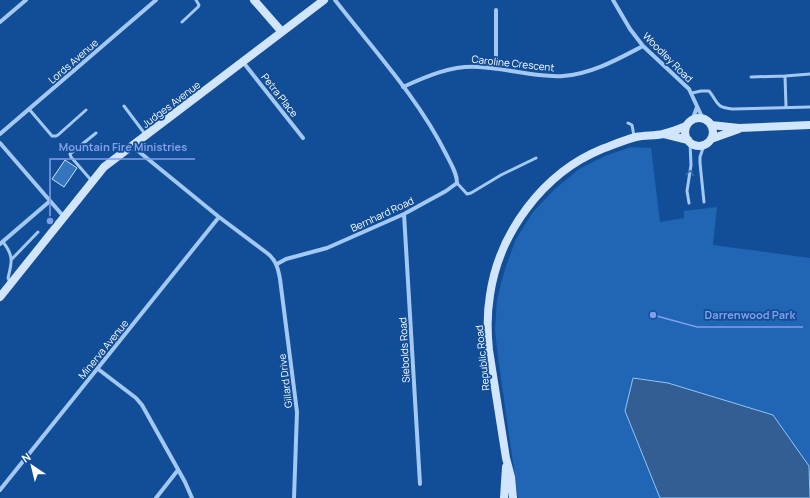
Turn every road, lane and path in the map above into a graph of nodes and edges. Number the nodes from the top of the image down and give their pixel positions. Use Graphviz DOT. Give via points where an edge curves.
graph roads {
  1 [pos="26,0"];
  2 [pos="156,0"];
  3 [pos="196,0"];
  4 [pos="254,0"];
  5 [pos="324,0"];
  6 [pos="335,0"];
  7 [pos="613,0"];
  8 [pos="496,10"];
  9 [pos="0,22"];
  10 [pos="182,22"];
  11 [pos="282,32"];
  12 [pos="642,46"];
  13 [pos="243,62"];
  14 [pos="496,68"];
  15 [pos="810,74"];
  16 [pos="785,76"];
  17 [pos="751,77"];
  18 [pos="403,87"];
  19 [pos="692,94"];
  20 [pos="124,106"];
  21 [pos="697,106"];
  22 [pos="786,107"];
  23 [pos="810,107"];
  24 [pos="29,109"];
  25 [pos="86,110"];
  26 [pos="703,119"];
  27 [pos="628,123"];
  28 [pos="689,123"];
  29 [pos="710,125"];
  30 [pos="810,125"];
  31 [pos="739,128"];
  32 [pos="96,133"];
  33 [pos="0,134"];
  34 [pos="663,134"];
  35 [pos="146,135"];
  36 [pos="303,138"];
  37 [pos="635,138"];
  38 [pos="711,139"];
  39 [pos="689,141"];
  40 [pos="0,143"];
  41 [pos="704,145"];
  42 [pos="132,146"];
  43 [pos="536,158"];
  44 [pos="93,181"];
  45 [pos="457,183"];
  46 [pos="50,201"];
  47 [pos="704,202"];
  48 [pos="689,203"];
  49 [pos="404,214"];
  50 [pos="64,217"];
  51 [pos="219,217"];
  52 [pos="38,232"];
  53 [pos="1,243"];
  54 [pos="11,260"];
  55 [pos="276,264"];
  56 [pos="12,283"];
  57 [pos="0,297"];
  58 [pos="98,369"];
  59 [pos="506,458"];
  60 [pos="178,470"];
  61 [pos="420,484"];
  62 [pos="0,490"];
  63 [pos="156,498"];
  64 [pos="192,498"];
  65 [pos="294,498"];
  66 [pos="504,498"];
  67 [pos="513,498"];
  1 -- 9 [label="street"];
  2 -- 24 [label="street, Lords Avenue"];
  3 -- 10 [label="lane" via="198,7"];
  4 -- 11 [label="main road"];
  5 -- 11 [label="main road, Judges Avenue"];
  6 -- 18 [label="street"];
  7 -- 12 [label="street, Woodley Road"];
  8 -- 14 [label="street"];
  11 -- 13 [label="main road, Judges Avenue"];
  12 -- 14 [label="street, Caroline Crescent" via="578,74 548,76"];
  12 -- 19 [label="street, Woodley Road" via="686,85"];
  13 -- 35 [label="main road, Judges Avenue"];
  13 -- 36 [label="street, Petra Place"];
  14 -- 18 [label="street, Caroline Crescent" via="478,66 451,69"];
  15 -- 16 [label="lane"];
  16 -- 17 [label="lane"];
  16 -- 22 [label="lane"];
  18 -- 45 [label="street" via="432,126 454,169"];
  19 -- 21 [label="street, Woodley Road"];
  19 -- 22 [label="lane" via="709,91 717,104 733,110"];
  20 -- 35 [label="lane"];
  21 -- 26 [label="street, Woodley Road"];
  21 -- 28 [label="street"];
  22 -- 23 [label="lane"];
  24 -- 25 [label="lane" via="52,136 58,135"];
  24 -- 33 [label="street, Lords Avenue"];
  26 -- 28 [label="main road"];
  26 -- 29 [label="main road"];
  27 -- 37 [label="lane" via="632,125"];
  28 -- 34 [label="main road, Republic Road"];
  28 -- 39 [label="main road" via="685,132"];
  29 -- 31 [label="main road"];
  29 -- 38 [label="main road" via="713,133"];
  30 -- 31 [label="main road"];
  31 -- 38 [label="main road"];
  32 -- 44 [label="lane" via="70,154"];
  34 -- 37 [label="main road, Republic Road"];
  34 -- 39 [label="main road, Republic Road"];
  35 -- 42 [label="main road, Judges Avenue"];
  37 -- 59 [label="main road, Republic Road" via="594,153 577,162 554,180 534,199 507,240 490,294 487,316 489,350"];
  38 -- 41 [label="main road"];
  39 -- 41 [label="main road" via="699,146"];
  48 -- 39 [label="lane, one-way"];
  40 -- 46 [label="street"];
  41 -- 47 [label="lane" via="700,157"];
  42 -- 44 [label="main road, Judges Avenue" via="108,164"];
  42 -- 51 [label="street"];
  43 -- 45 [label="lane" via="471,193 465,193"];
  44 -- 50 [label="main road, Judges Avenue"];
  45 -- 49 [label="street, Bernhard Road"];
  46 -- 50 [label="street"];
  46 -- 53 [label="street"];
  49 -- 55 [label="street, Bernhard Road" via="327,248"];
  49 -- 61 [label="street, Siebolds Road"];
  50 -- 56 [label="main road, Judges Avenue"];
  51 -- 55 [label="street" via="273,258"];
  51 -- 58 [label="street, Minerva Avenue"];
  52 -- 54 [label="lane"];
  53 -- 54 [label="lane" via="9,250"];
  54 -- 56 [label="lane" via="8,278"];
  55 -- 65 [label="street, Gillard Drive" via="297,412"];
  56 -- 57 [label="main road, Judges Avenue"];
  58 -- 60 [label="street" via="142,405"];
  58 -- 62 [label="street, Minerva Avenue"];
  59 -- 66 [label="main road, Republic Road"];
  59 -- 67 [label="main road, Republic Road"];
  60 -- 63 [label="street"];
  60 -- 64 [label="street"];
}
